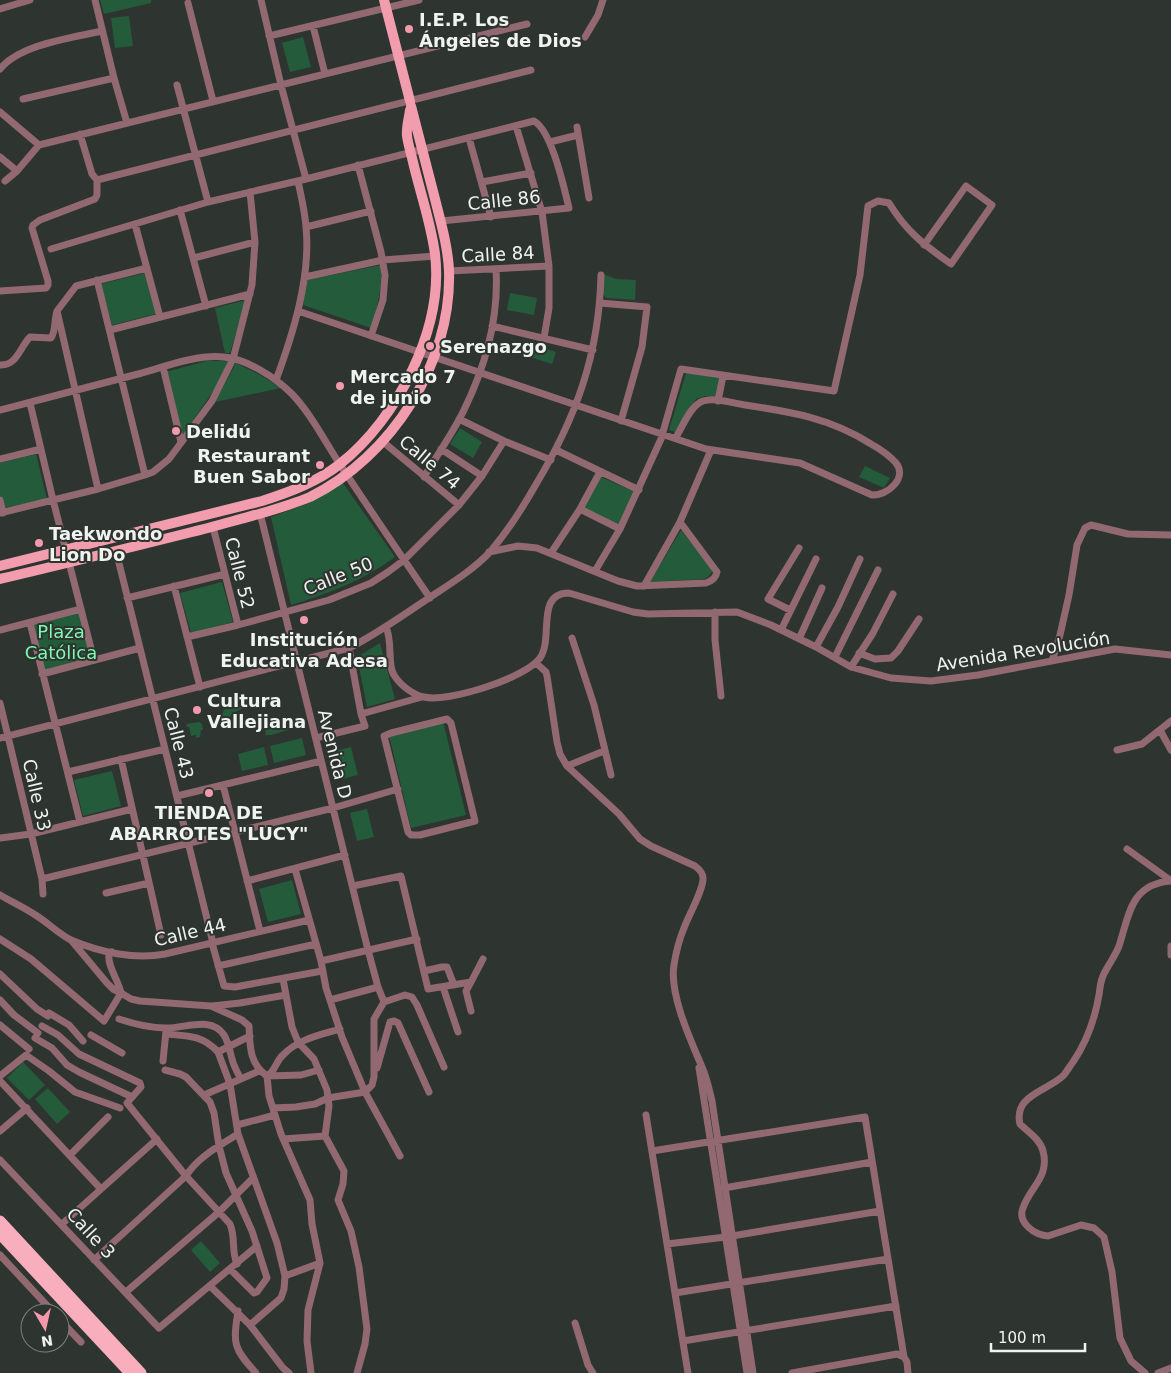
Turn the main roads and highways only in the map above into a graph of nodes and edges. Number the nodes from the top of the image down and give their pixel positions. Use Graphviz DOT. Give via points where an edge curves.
graph roads {
  1 [pos="385,4"];
  2 [pos="410,101"];
  3 [pos="0,566"];
  4 [pos="0,579"];
  5 [pos="0,1221"];
  6 [pos="0,1234"];
  7 [pos="130,1373"];
  8 [pos="141,1373"];
  1 -- 2 [label="main road"];
  3 -- 4 [label="main road" via="270,499 306,485 339,464 376,429 400,392 419,352 433,306 435,256 406,134 411,106 447,251 449,272 444,320 433,358 397,424 346,474 309,497 213,527"];
  5 -- 8 [label="highway"];
  6 -- 7 [label="highway"];
}
